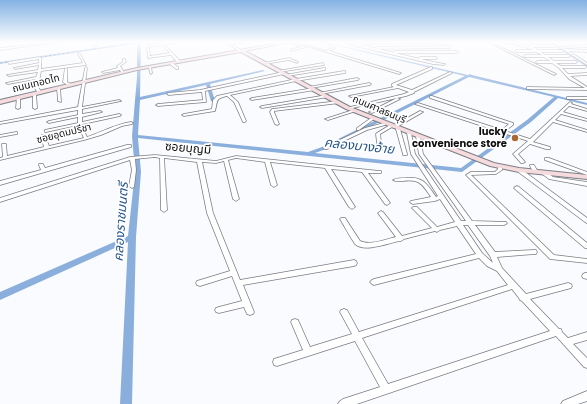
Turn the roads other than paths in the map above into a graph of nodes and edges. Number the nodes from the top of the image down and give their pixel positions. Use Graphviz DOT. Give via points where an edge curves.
graph roads {
  1 [pos="118,60"];
  2 [pos="124,60"];
  3 [pos="22,61"];
  4 [pos="40,61"];
  5 [pos="83,61"];
  6 [pos="186,61"];
  7 [pos="261,61"];
  8 [pos="278,61"];
  9 [pos="294,61"];
  10 [pos="359,61"];
  11 [pos="427,61"];
  12 [pos="528,61"];
  13 [pos="567,61"];
  14 [pos="179,62"];
  15 [pos="297,62"];
  16 [pos="537,62"];
  17 [pos="553,62"];
  18 [pos="9,63"];
  19 [pos="171,63"];
  20 [pos="265,63"];
  21 [pos="40,64"];
  22 [pos="323,64"];
  23 [pos="444,64"];
  24 [pos="86,66"];
  25 [pos="586,66"];
  26 [pos="150,67"];
  27 [pos="560,67"];
  28 [pos="15,68"];
  29 [pos="177,68"];
  30 [pos="431,68"];
  31 [pos="66,69"];
  32 [pos="120,69"];
  33 [pos="324,69"];
  34 [pos="40,70"];
  35 [pos="103,72"];
  36 [pos="151,72"];
  37 [pos="344,72"];
  38 [pos="283,73"];
  39 [pos="400,73"];
  40 [pos="451,73"];
  41 [pos="555,74"];
  42 [pos="569,74"];
  43 [pos="587,74"];
  44 [pos="9,75"];
  45 [pos="38,78"];
  46 [pos="357,79"];
  47 [pos="296,80"];
  48 [pos="85,81"];
  49 [pos="577,81"];
  50 [pos="587,81"];
  51 [pos="318,82"];
  52 [pos="338,82"];
  53 [pos="8,83"];
  54 [pos="369,84"];
  55 [pos="562,84"];
  56 [pos="70,85"];
  57 [pos="541,85"];
  58 [pos="267,86"];
  59 [pos="282,86"];
  60 [pos="397,87"];
  61 [pos="58,88"];
  62 [pos="312,88"];
  63 [pos="528,88"];
  64 [pos="206,89"];
  65 [pos="548,89"];
  66 [pos="587,89"];
  67 [pos="570,90"];
  68 [pos="413,92"];
  69 [pos="40,93"];
  70 [pos="321,93"];
  71 [pos="34,94"];
  72 [pos="170,94"];
  73 [pos="228,95"];
  74 [pos="326,96"];
  75 [pos="351,96"];
  76 [pos="398,97"];
  77 [pos="431,97"];
  78 [pos="18,98"];
  79 [pos="568,98"];
  80 [pos="587,98"];
  81 [pos="252,99"];
  82 [pos="60,101"];
  83 [pos="119,101"];
  84 [pos="0,102"];
  85 [pos="338,102"];
  86 [pos="417,104"];
  87 [pos="158,105"];
  88 [pos="80,107"];
  89 [pos="262,107"];
  90 [pos="18,108"];
  91 [pos="35,108"];
  92 [pos="351,110"];
  93 [pos="587,110"];
  94 [pos="100,112"];
  95 [pos="372,112"];
  96 [pos="421,112"];
  97 [pos="561,113"];
  98 [pos="119,115"];
  99 [pos="184,115"];
  100 [pos="81,116"];
  101 [pos="327,119"];
  102 [pos="587,120"];
  103 [pos="244,121"];
  104 [pos="378,121"];
  105 [pos="553,121"];
  106 [pos="49,122"];
  107 [pos="0,123"];
  108 [pos="130,123"];
  109 [pos="277,124"];
  110 [pos="81,126"];
  111 [pos="394,127"];
  112 [pos="46,131"];
  113 [pos="587,131"];
  114 [pos="502,132"];
  115 [pos="16,133"];
  116 [pos="409,133"];
  117 [pos="0,136"];
  118 [pos="43,136"];
  119 [pos="418,136"];
  120 [pos="86,138"];
  121 [pos="337,138"];
  122 [pos="530,142"];
  123 [pos="4,145"];
  124 [pos="129,146"];
  125 [pos="47,148"];
  126 [pos="325,148"];
  127 [pos="548,148"];
  128 [pos="380,150"];
  129 [pos="412,152"];
  130 [pos="420,152"];
  131 [pos="405,154"];
  132 [pos="3,158"];
  133 [pos="132,158"];
  134 [pos="162,158"];
  135 [pos="547,159"];
  136 [pos="199,160"];
  137 [pos="226,161"];
  138 [pos="267,161"];
  139 [pos="41,165"];
  140 [pos="327,167"];
  141 [pos="500,167"];
  142 [pos="529,168"];
  143 [pos="44,170"];
  144 [pos="364,171"];
  145 [pos="379,172"];
  146 [pos="587,175"];
  147 [pos="561,177"];
  148 [pos="396,180"];
  149 [pos="0,183"];
  150 [pos="587,184"];
  151 [pos="132,186"];
  152 [pos="274,186"];
  153 [pos="517,188"];
  154 [pos="442,197"];
  155 [pos="451,197"];
  156 [pos="435,198"];
  157 [pos="236,199"];
  158 [pos="0,200"];
  159 [pos="413,202"];
  160 [pos="387,203"];
  161 [pos="352,207"];
  162 [pos="415,208"];
  163 [pos="164,210"];
  164 [pos="381,213"];
  165 [pos="343,219"];
  166 [pos="587,222"];
  167 [pos="460,223"];
  168 [pos="470,223"];
  169 [pos="504,223"];
  170 [pos="437,230"];
  171 [pos="401,239"];
  172 [pos="587,246"];
  173 [pos="534,252"];
  174 [pos="480,255"];
  175 [pos="493,255"];
  176 [pos="587,261"];
  177 [pos="354,263"];
  178 [pos="499,269"];
  179 [pos="234,273"];
  180 [pos="374,282"];
  181 [pos="200,283"];
  182 [pos="238,283"];
  183 [pos="513,286"];
  184 [pos="568,286"];
  185 [pos="524,298"];
  186 [pos="246,303"];
  187 [pos="219,310"];
  188 [pos="250,312"];
  189 [pos="344,312"];
  190 [pos="295,322"];
  191 [pos="558,332"];
  192 [pos="358,336"];
  193 [pos="587,336"];
  194 [pos="567,342"];
  195 [pos="308,352"];
  196 [pos="277,362"];
  197 [pos="587,364"];
  198 [pos="386,390"];
  199 [pos="587,396"];
  200 [pos="343,404"];
  201 [pos="566,404"];
  1 -- 32 [label="street"];
  2 -- 32 [label="street"];
  3 -- 18 [label="street"];
  4 -- 21 [label="street"];
  5 -- 24 [label="street"];
  6 -- 14 [label="main road, ถนนเทอดไท"];
  7 -- 20 [label="main road, ถนนศาลธนบุรี"];
  8 -- 20 [label="street"];
  9 -- 15 [label="street"];
  10 -- 39 [label="street"];
  11 -- 23 [label="street"];
  12 -- 41 [label="street"];
  13 -- 17 [label="street"];
  14 -- 19 [label="main road, ถนนเทอดไท"];
  16 -- 17 [label="street"];
  17 -- 27 [label="street"];
  19 -- 26 [label="main road, ถนนเทอดไท"];
  19 -- 29 [label="street"];
  20 -- 38 [label="main road, ถนนศาลธนบุรี"];
  21 -- 28 [label="street"];
  21 -- 34 [label="street"];
  22 -- 38 [label="street"];
  24 -- 34 [label="street"];
  24 -- 48 [label="street"];
  25 -- 27 [label="street"];
  26 -- 32 [label="main road, ถนนเทอดไท"];
  26 -- 36 [label="street"];
  27 -- 42 [label="street"];
  30 -- 60 [label="street" via="393,84"];
  31 -- 56 [label="street" via="64,81"];
  32 -- 35 [label="street"];
  32 -- 48 [label="main road, ถนนเทอดไท"];
  33 -- 38 [label="street"];
  34 -- 44 [label="street"];
  34 -- 45 [label="street"];
  37 -- 47 [label="street"];
  38 -- 47 [label="main road, ถนนศาลธนบุรี"];
  38 -- 64 [label="street"];
  40 -- 68 [label="street"];
  42 -- 43 [label="street"];
  42 -- 49 [label="street" via="570,78"];
  45 -- 53 [label="street"];
  45 -- 69 [label="street" via="36,87"];
  46 -- 52 [label="street"];
  47 -- 58 [label="street"];
  47 -- 62 [label="main road, ถนนศาลธนบุรี"];
  48 -- 56 [label="main road, ถนนเทอดไท"];
  48 -- 88 [label="street"];
  49 -- 50 [label="street"];
  49 -- 66 [label="street"];
  51 -- 52 [label="street"];
  52 -- 62 [label="street"];
  54 -- 70 [label="street"];
  55 -- 67 [label="street"];
  56 -- 61 [label="main road, ถนนเทอดไท"];
  57 -- 65 [label="street"];
  58 -- 59 [label="street"];
  58 -- 73 [label="street"];
  60 -- 68 [label="street"];
  60 -- 75 [label="street"];
  61 -- 69 [label="main road, ถนนเทอดไท"];
  61 -- 82 [label="street"];
  62 -- 70 [label="main road, ถนนศาลธนบุรี"];
  62 -- 81 [label="street"];
  63 -- 65 [label="street"];
  64 -- 72 [label="street"];
  64 -- 87 [label="street" via="205,101"];
  65 -- 67 [label="street"];
  66 -- 67 [label="street"];
  68 -- 76 [label="street"];
  69 -- 71 [label="main road, ถนนเทอดไท"];
  70 -- 74 [label="main road, ถนนศาลธนบุรี"];
  71 -- 78 [label="main road, ถนนเทอดไท"];
  71 -- 91 [label="street"];
  73 -- 99 [label="street" via="215,98 215,108 212,111"];
  73 -- 103 [label="street" via="236,102"];
  74 -- 85 [label="main road, ถนนศาลธนบุรี"];
  74 -- 89 [label="street"];
  76 -- 92 [label="street"];
  76 -- 95 [label="street"];
  77 -- 114 [label="street" via="512,124"];
  78 -- 84 [label="main road, ถนนเทอดไท"];
  78 -- 90 [label="street"];
  79 -- 80 [label="street"];
  83 -- 88 [label="street, ซอยอุดมปรีชา"];
  85 -- 92 [label="main road, ถนนศาลธนบุรี"];
  85 -- 109 [label="street" via="273,110"];
  86 -- 114 [label="street"];
  88 -- 100 [label="street"];
  88 -- 107 [label="street, ซอยอุดมปรีชา"];
  92 -- 101 [label="street"];
  92 -- 104 [label="main road, ถนนศาลธนบุรี"];
  93 -- 97 [label="street" via="570,104"];
  94 -- 100 [label="street"];
  96 -- 111 [label="street"];
  97 -- 102 [label="street"];
  97 -- 105 [label="street"];
  98 -- 110 [label="street"];
  100 -- 106 [label="street"];
  100 -- 110 [label="street"];
  104 -- 111 [label="main road, ถนนศาลธนบุรี"];
  104 -- 121 [label="street"];
  104 -- 126 [label="street"];
  105 -- 113 [label="street"];
  105 -- 122 [label="street"];
  108 -- 120 [label="street, ซอยอุดมปรีชา" via="115,126 108,132"];
  110 -- 112 [label="street"];
  110 -- 120 [label="street"];
  111 -- 116 [label="main road, ถนนศาลธนบุรี"];
  111 -- 128 [label="street" via="378,134"];
  111 -- 131 [label="street"];
  114 -- 122 [label="street"];
  115 -- 117 [label="street"];
  116 -- 119 [label="main road, ถนนศาลธนบุรี"];
  116 -- 129 [label="street"];
  118 -- 125 [label="street"];
  119 -- 130 [label="street"];
  119 -- 141 [label="main road, ถนนศาลธนบุรี"];
  120 -- 125 [label="street, ซอยอุดมปรีชา"];
  122 -- 127 [label="street"];
  122 -- 142 [label="street" via="515,154"];
  123 -- 132 [label="street"];
  124 -- 143 [label="street"];
  125 -- 132 [label="street, ซอยอุดมปรีชา"];
  129 -- 130 [label="street"];
  129 -- 154 [label="street"];
  130 -- 155 [label="street"];
  133 -- 134 [label="street, ซอยบุญมี"];
  133 -- 151 [label="street"];
  133 -- 158 [label="street, ซอยบุญมี"];
  134 -- 136 [label="street, ซอยบุญมี"];
  134 -- 163 [label="street"];
  135 -- 146 [label="street"];
  136 -- 137 [label="street, ซอยบุญมี"];
  136 -- 179 [label="street" via="210,213"];
  137 -- 138 [label="street, ซอยบุญมี" via="228,158 236,157"];
  137 -- 157 [label="street"];
  138 -- 140 [label="street, ซอยบุญมี"];
  138 -- 152 [label="street"];
  139 -- 143 [label="street"];
  140 -- 144 [label="street, ซอยบุญมี"];
  140 -- 161 [label="street"];
  141 -- 142 [label="main road, ถนนศาลธนบุรี"];
  141 -- 176 [label="street" via="496,173 468,175 552,257"];
  142 -- 147 [label="main road, ถนนศาลธนบุรี"];
  142 -- 166 [label="street"];
  143 -- 149 [label="street"];
  144 -- 145 [label="street, ซอยบุญมี"];
  144 -- 160 [label="street"];
  146 -- 147 [label="main road, ถนนศาลธนบุรี"];
  147 -- 150 [label="street"];
  148 -- 156 [label="street" via="417,178"];
  153 -- 172 [label="street"];
  154 -- 155 [label="street"];
  154 -- 156 [label="street"];
  154 -- 167 [label="street"];
  155 -- 168 [label="street"];
  156 -- 159 [label="street"];
  162 -- 170 [label="street"];
  164 -- 171 [label="street"];
  165 -- 171 [label="street" via="358,243 362,245 369,246"];
  167 -- 168 [label="street"];
  167 -- 170 [label="street"];
  167 -- 174 [label="street"];
  168 -- 169 [label="street"];
  168 -- 175 [label="street"];
  170 -- 171 [label="street"];
  173 -- 175 [label="street"];
  174 -- 178 [label="street"];
  174 -- 180 [label="street"];
  175 -- 178 [label="street"];
  177 -- 182 [label="street"];
  178 -- 183 [label="street"];
  179 -- 181 [label="street"];
  179 -- 182 [label="street"];
  182 -- 186 [label="street"];
  183 -- 185 [label="street"];
  183 -- 192 [label="street"];
  184 -- 185 [label="street"];
  185 -- 191 [label="street"];
  186 -- 187 [label="street"];
  186 -- 188 [label="street"];
  189 -- 192 [label="street"];
  190 -- 195 [label="street"];
  191 -- 194 [label="street"];
  191 -- 198 [label="street"];
  192 -- 195 [label="street"];
  192 -- 198 [label="street"];
  193 -- 194 [label="street"];
  194 -- 197 [label="street"];
  195 -- 196 [label="street"];
  198 -- 200 [label="street"];
  199 -- 201 [label="street"];
}
